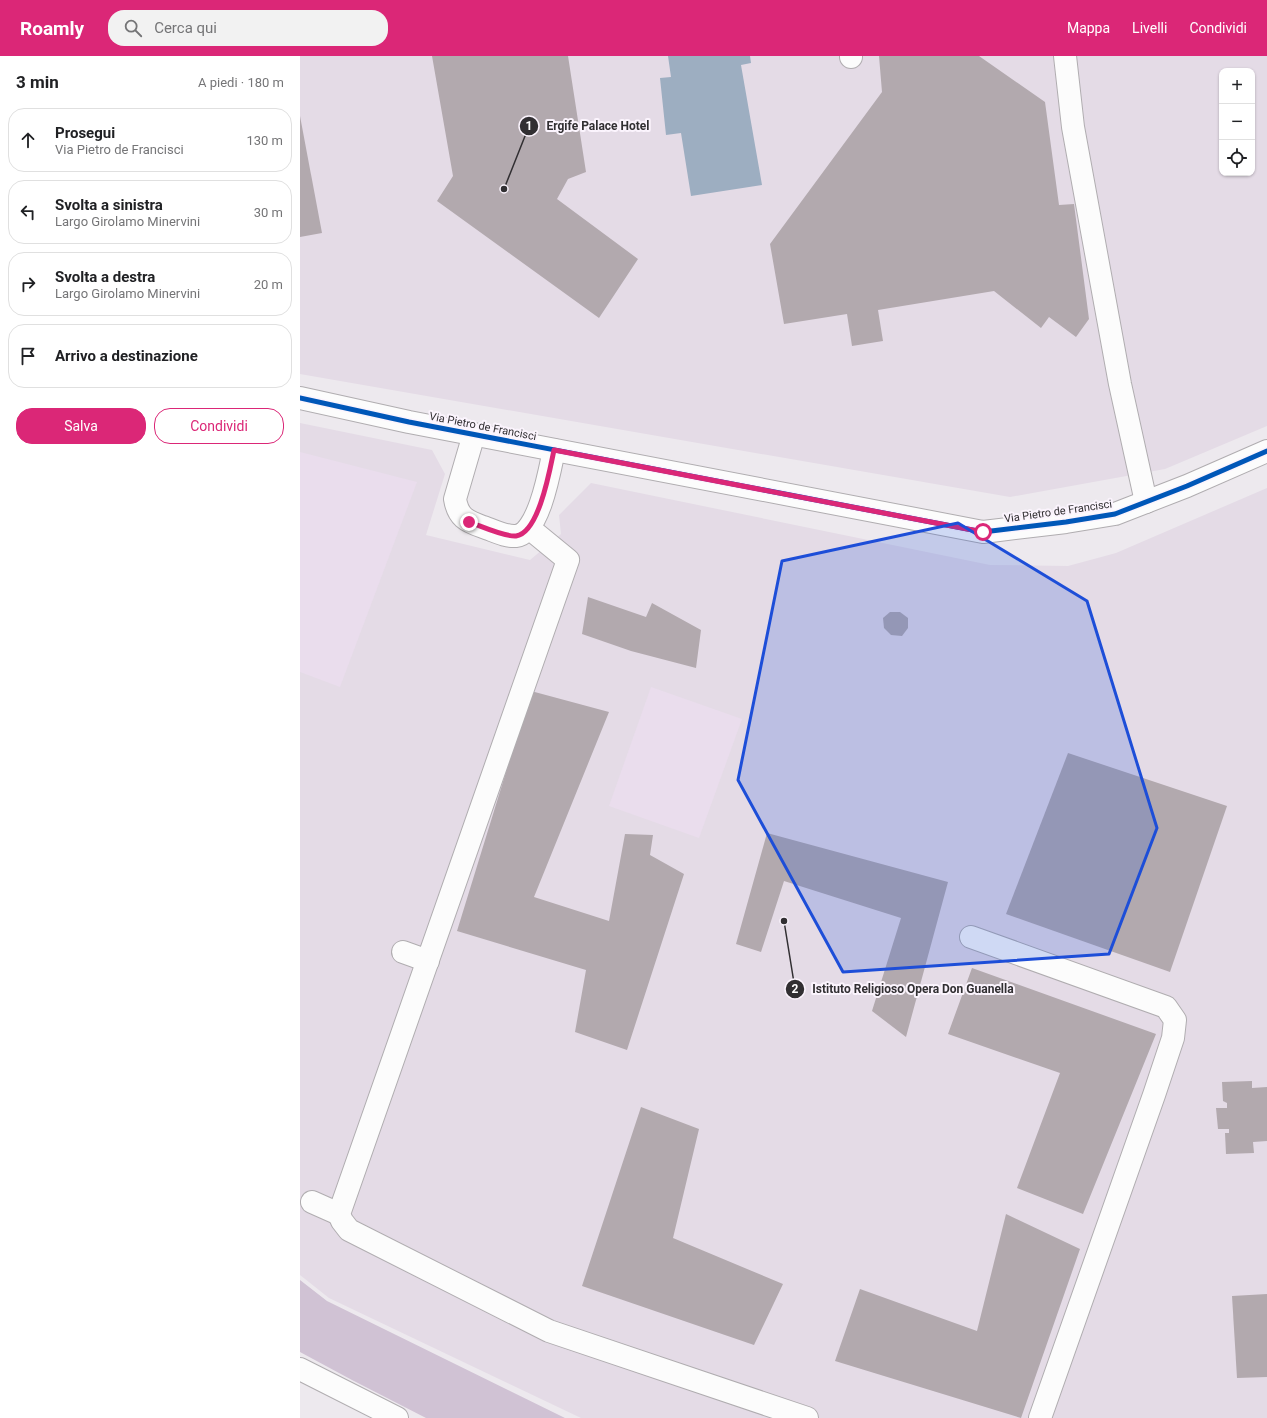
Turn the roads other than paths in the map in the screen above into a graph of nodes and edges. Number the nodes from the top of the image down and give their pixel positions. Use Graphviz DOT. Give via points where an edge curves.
graph roads {
  1 [pos="1065,56"];
  2 [pos="300,398"];
  3 [pos="474,434"];
  4 [pos="554,450"];
  5 [pos="1267,451"];
  6 [pos="1146,502"];
  7 [pos="529,528"];
  8 [pos="971,937"];
  9 [pos="402,952"];
  10 [pos="428,961"];
  11 [pos="312,1202"];
  12 [pos="339,1214"];
  13 [pos="300,1369"];
  14 [pos="798,1416"];
  15 [pos="397,1418"];
  16 [pos="1040,1418"];
  1 -- 6 [label="street" via="1073,127 1118,376"];
  2 -- 3 [label="street, Via Pietro de Francisci"];
  3 -- 4 [label="street, Via Pietro de Francisci"];
  3 -- 7 [label="street" via="455,499 462,517 469,522 516,536"];
  4 -- 6 [label="street, Via Pietro de Francisci" via="983,532 1115,514"];
  4 -- 7 [label="street" via="544,496"];
  5 -- 6 [label="street, Via Pietro de Francisci"];
  7 -- 10 [label="street" via="568,560"];
  8 -- 16 [label="street" via="1166,1007 1175,1020 1173,1038 1154,1095"];
  9 -- 10 [label="street"];
  10 -- 12 [label="street"];
  11 -- 12 [label="street"];
  12 -- 14 [label="street" via="349,1230 549,1331"];
  13 -- 15 [label="street"];
}
